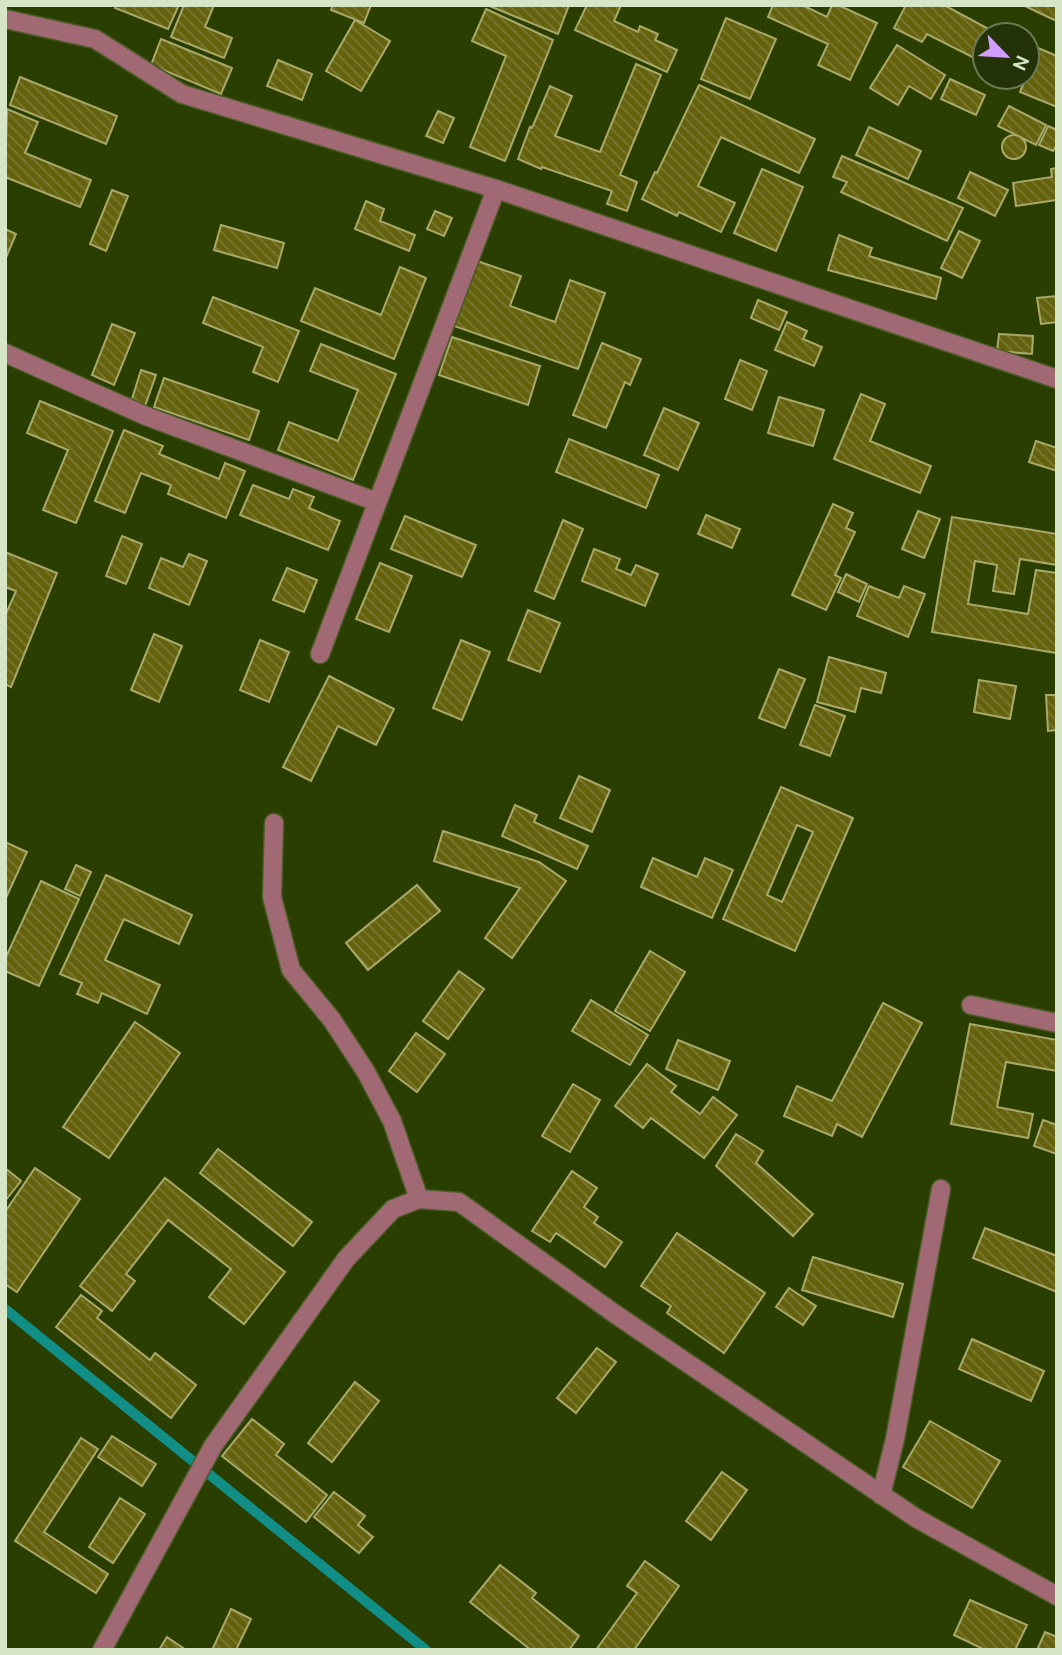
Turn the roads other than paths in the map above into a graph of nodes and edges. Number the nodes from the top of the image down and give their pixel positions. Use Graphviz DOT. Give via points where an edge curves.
graph roads {
  1 [pos="5,19"];
  2 [pos="496,189"];
  3 [pos="5,353"];
  4 [pos="1057,379"];
  5 [pos="377,502"];
  6 [pos="320,654"];
  7 [pos="274,823"];
  8 [pos="971,1005"];
  9 [pos="1057,1023"];
  10 [pos="941,1189"];
  11 [pos="419,1199"];
  12 [pos="881,1494"];
  13 [pos="1057,1596"];
  14 [pos="102,1650"];
  1 -- 2 [label="street" via="95,39 182,94"];
  2 -- 4 [label="street"];
  2 -- 5 [label="street"];
  3 -- 5 [label="street" via="146,416"];
  5 -- 6 [label="street"];
  7 -- 11 [label="street" via="272,897 291,970 366,1072 392,1121"];
  8 -- 9 [label="street"];
  10 -- 12 [label="street"];
  11 -- 12 [label="street" via="459,1202"];
  11 -- 14 [label="street" via="393,1209 346,1259 213,1446"];
  12 -- 13 [label="street"];
}
